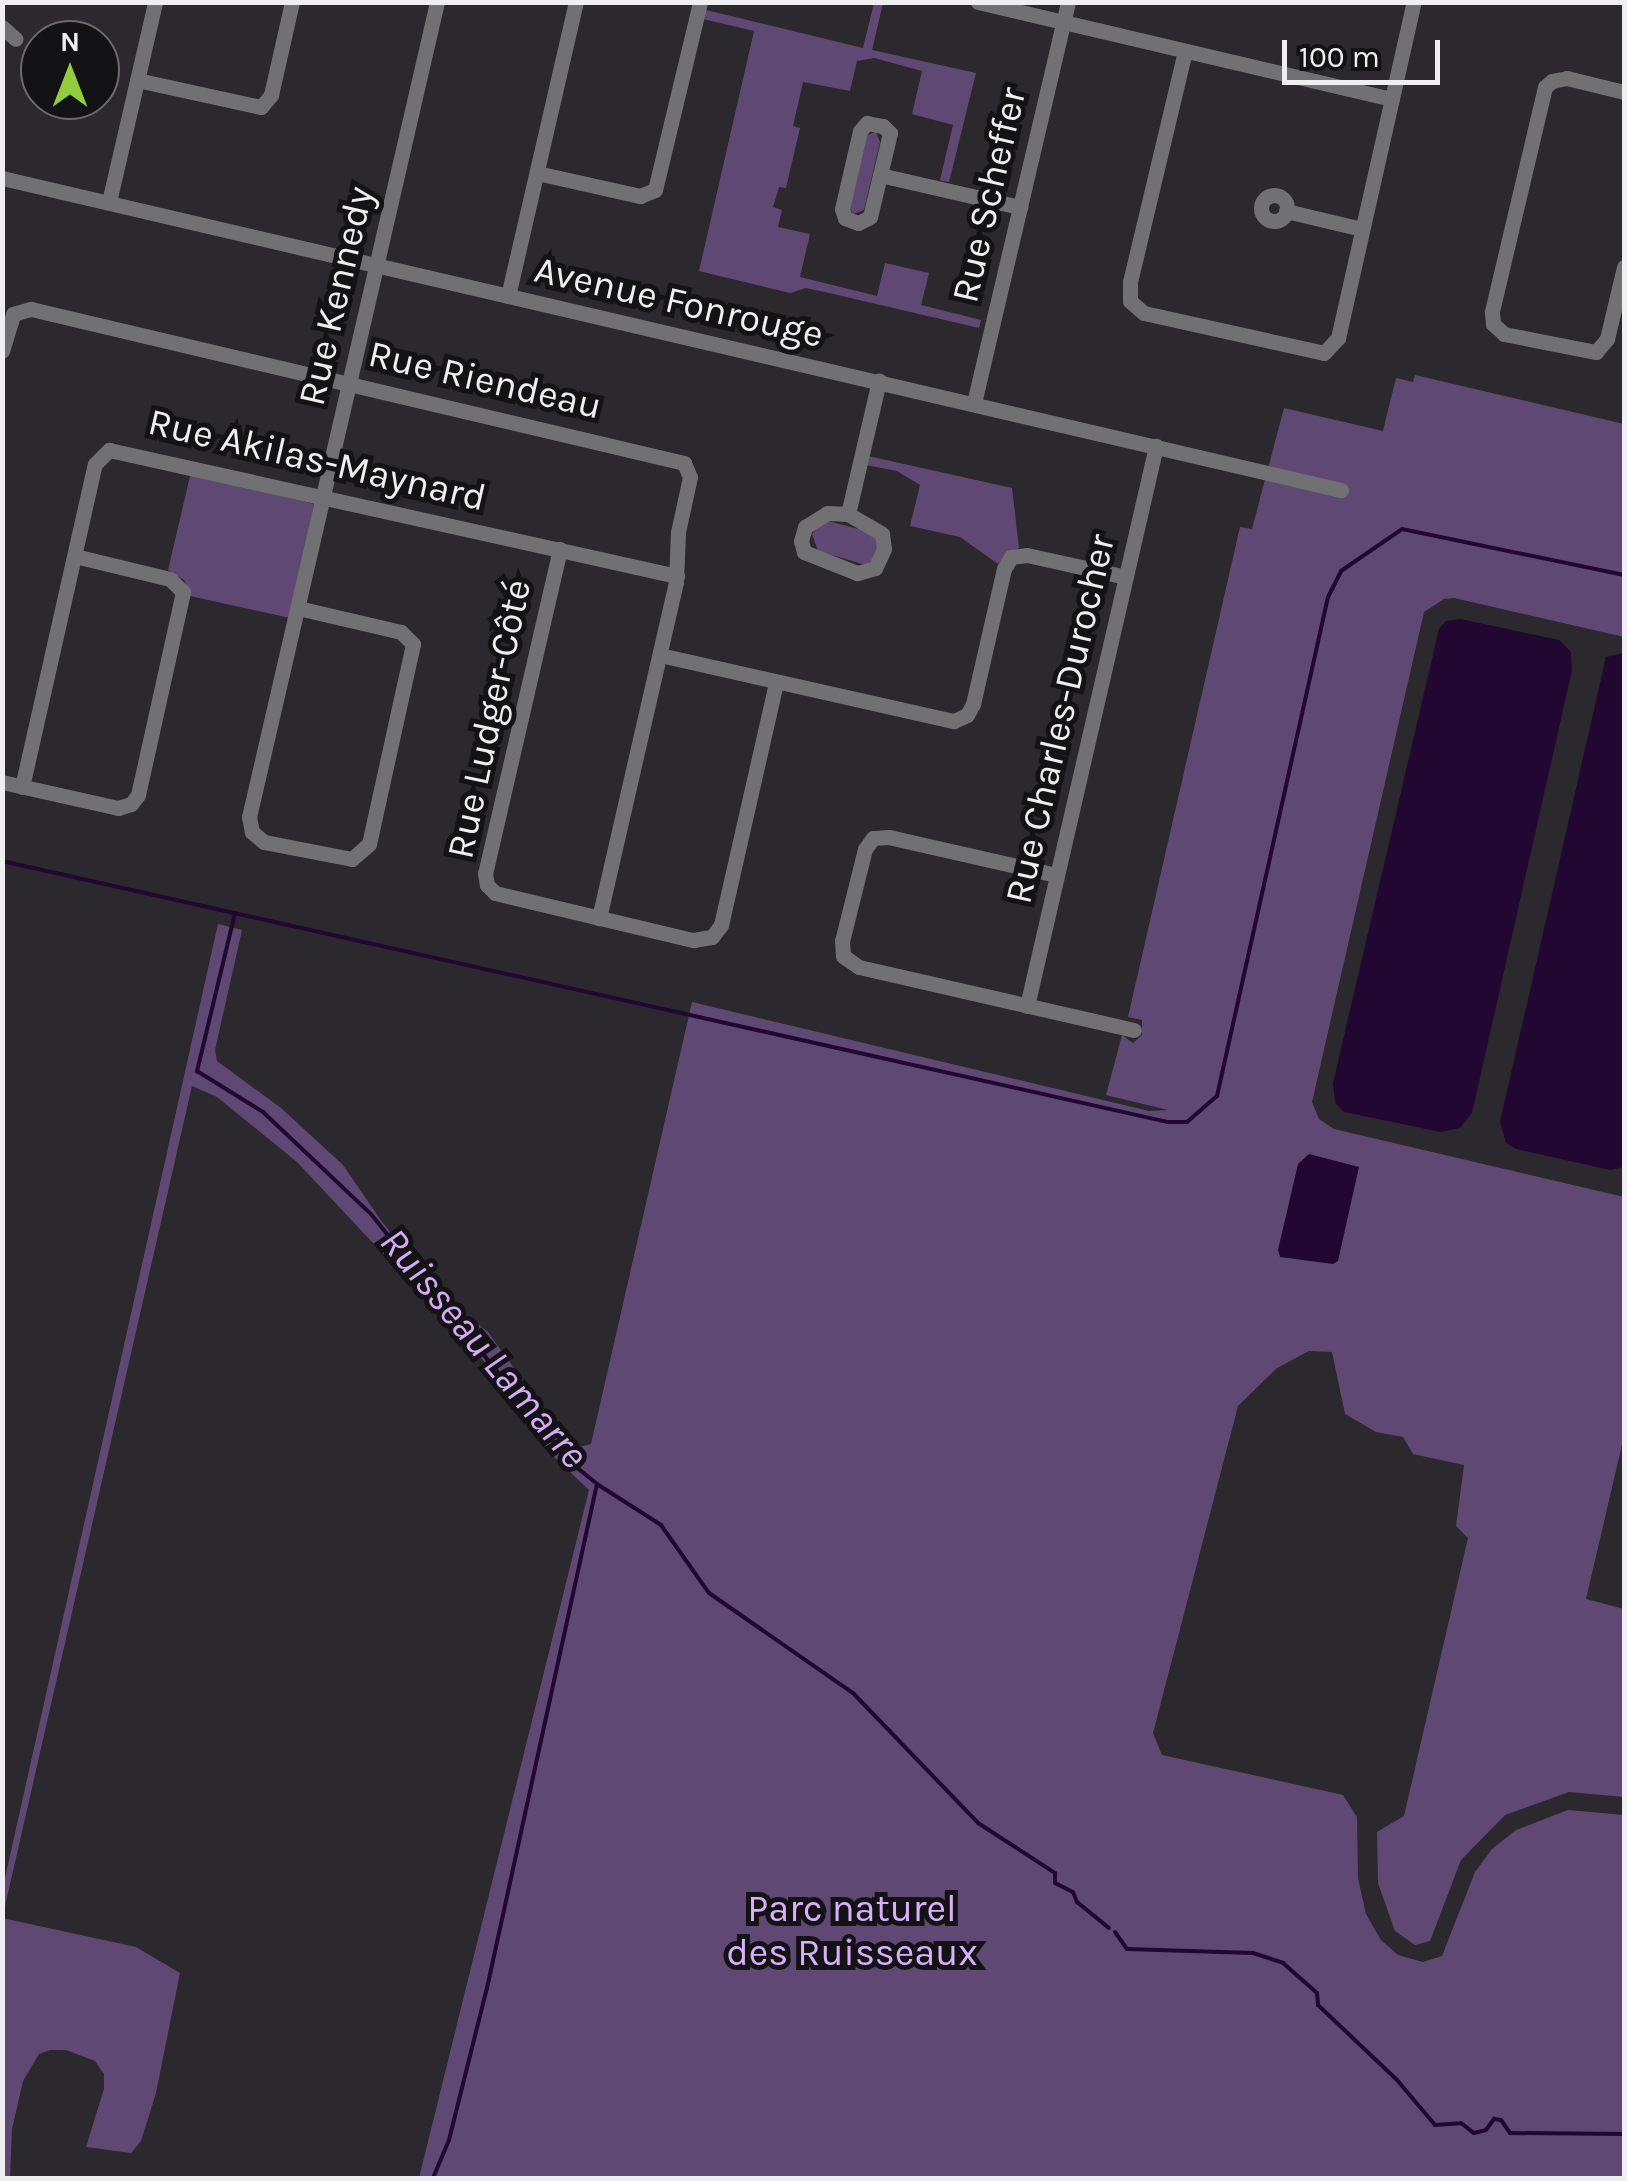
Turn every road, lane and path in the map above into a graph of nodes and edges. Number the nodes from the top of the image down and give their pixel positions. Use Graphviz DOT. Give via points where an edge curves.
graph roads {
  1 [pos="156,2"];
  2 [pos="292,2"];
  3 [pos="437,2"];
  4 [pos="576,2"];
  5 [pos="700,2"];
  6 [pos="978,2"];
  7 [pos="1068,2"];
  8 [pos="1414,2"];
  9 [pos="1064,22"];
  10 [pos="2,27"];
  11 [pos="16,38"];
  12 [pos="1185,51"];
  13 [pos="137,80"];
  14 [pos="1624,92"];
  15 [pos="1392,99"];
  16 [pos="537,173"];
  17 [pos="880,175"];
  18 [pos="2,178"];
  19 [pos="109,202"];
  20 [pos="1020,207"];
  21 [pos="1286,211"];
  22 [pos="1362,229"];
  23 [pos="377,265"];
  24 [pos="1624,267"];
  25 [pos="508,296"];
  26 [pos="2,351"];
  27 [pos="879,381"];
  28 [pos="350,382"];
  29 [pos="974,403"];
  30 [pos="1156,446"];
  31 [pos="1341,490"];
  32 [pos="324,495"];
  33 [pos="848,514"];
  34 [pos="560,549"];
  35 [pos="75,556"];
  36 [pos="677,576"];
  37 [pos="1126,577"];
  38 [pos="298,608"];
  39 [pos="660,655"];
  40 [pos="776,683"];
  41 [pos="2,782"];
  42 [pos="22,786"];
  43 [pos="1056,875"];
  44 [pos="599,918"];
  45 [pos="1027,1006"];
  46 [pos="1134,1030"];
  1 -- 13 [label="street"];
  2 -- 13 [label="street" via="271,94 261,107"];
  3 -- 23 [label="street, Rue Kennedy"];
  4 -- 16 [label="street"];
  5 -- 16 [label="street" via="655,190 640,196"];
  6 -- 9 [label="street"];
  7 -- 9 [label="street, Rue Scheffer"];
  8 -- 15 [label="street"];
  9 -- 12 [label="street"];
  9 -- 20 [label="street, Rue Scheffer"];
  10 -- 11 [label="street"];
  12 -- 15 [label="street"];
  12 -- 22 [label="street" via="1130,301 1144,312 1328,352 1338,338"];
  13 -- 19 [label="street"];
  14 -- 24 [label="street" via="1567,78 1546,87 1493,324 1504,334 1596,352 1607,339"];
  15 -- 22 [label="street"];
  16 -- 25 [label="street"];
  17 -- 17 [label="street" via="889,130 867,123 842,203 845,218 868,220"];
  17 -- 20 [label="street"];
  18 -- 19 [label="street, Avenue Fonrouge"];
  19 -- 23 [label="street, Avenue Fonrouge"];
  20 -- 29 [label="street, Rue Scheffer"];
  21 -- 22 [label="street"];
  23 -- 25 [label="street, Avenue Fonrouge"];
  23 -- 28 [label="street, Rue Kennedy"];
  25 -- 27 [label="street, Avenue Fonrouge"];
  26 -- 28 [label="street, Rue Riendeau" via="13,314 31,309"];
  27 -- 29 [label="street, Avenue Fonrouge"];
  27 -- 33 [label="street"];
  28 -- 32 [label="street, Rue Kennedy"];
  28 -- 36 [label="street, Rue Riendeau" via="663,455 686,466"];
  29 -- 30 [label="street, Avenue Fonrouge"];
  30 -- 31 [label="street, Avenue Fonrouge"];
  30 -- 37 [label="street, Rue Charles-Durocher"];
  32 -- 34 [label="street, Rue Akilas-Maynard"];
  32 -- 35 [label="street, Rue Akilas-Maynard" via="109,450 95,464"];
  32 -- 38 [label="street, Rue Kennedy"];
  33 -- 33 [label="street" via="813,518 803,531 802,549 866,573 880,560 884,538"];
  34 -- 36 [label="street, Rue Akilas-Maynard"];
  34 -- 44 [label="street, Rue Ludger-Côté" via="485,877 498,895"];
  35 -- 42 [label="street, Rue Akilas-Maynard"];
  35 -- 42 [label="street" via="170,579 183,592 143,776 136,799 122,808"];
  36 -- 39 [label="street"];
  37 -- 40 [label="street" via="1011,557 973,704 958,720"];
  37 -- 43 [label="street, Rue Charles-Durocher"];
  38 -- 38 [label="street, Rue Kennedy" via="412,640 364,852 347,860 255,836 249,817"];
  39 -- 40 [label="street"];
  39 -- 44 [label="street"];
  40 -- 44 [label="street, Rue Ludger-Côté" via="718,932 697,941"];
  41 -- 42 [label="street"];
  43 -- 45 [label="street, Rue Charles-Durocher"];
  43 -- 45 [label="street" via="876,837 864,849 842,941 843,956 854,966"];
  45 -- 46 [label="street"];
}
